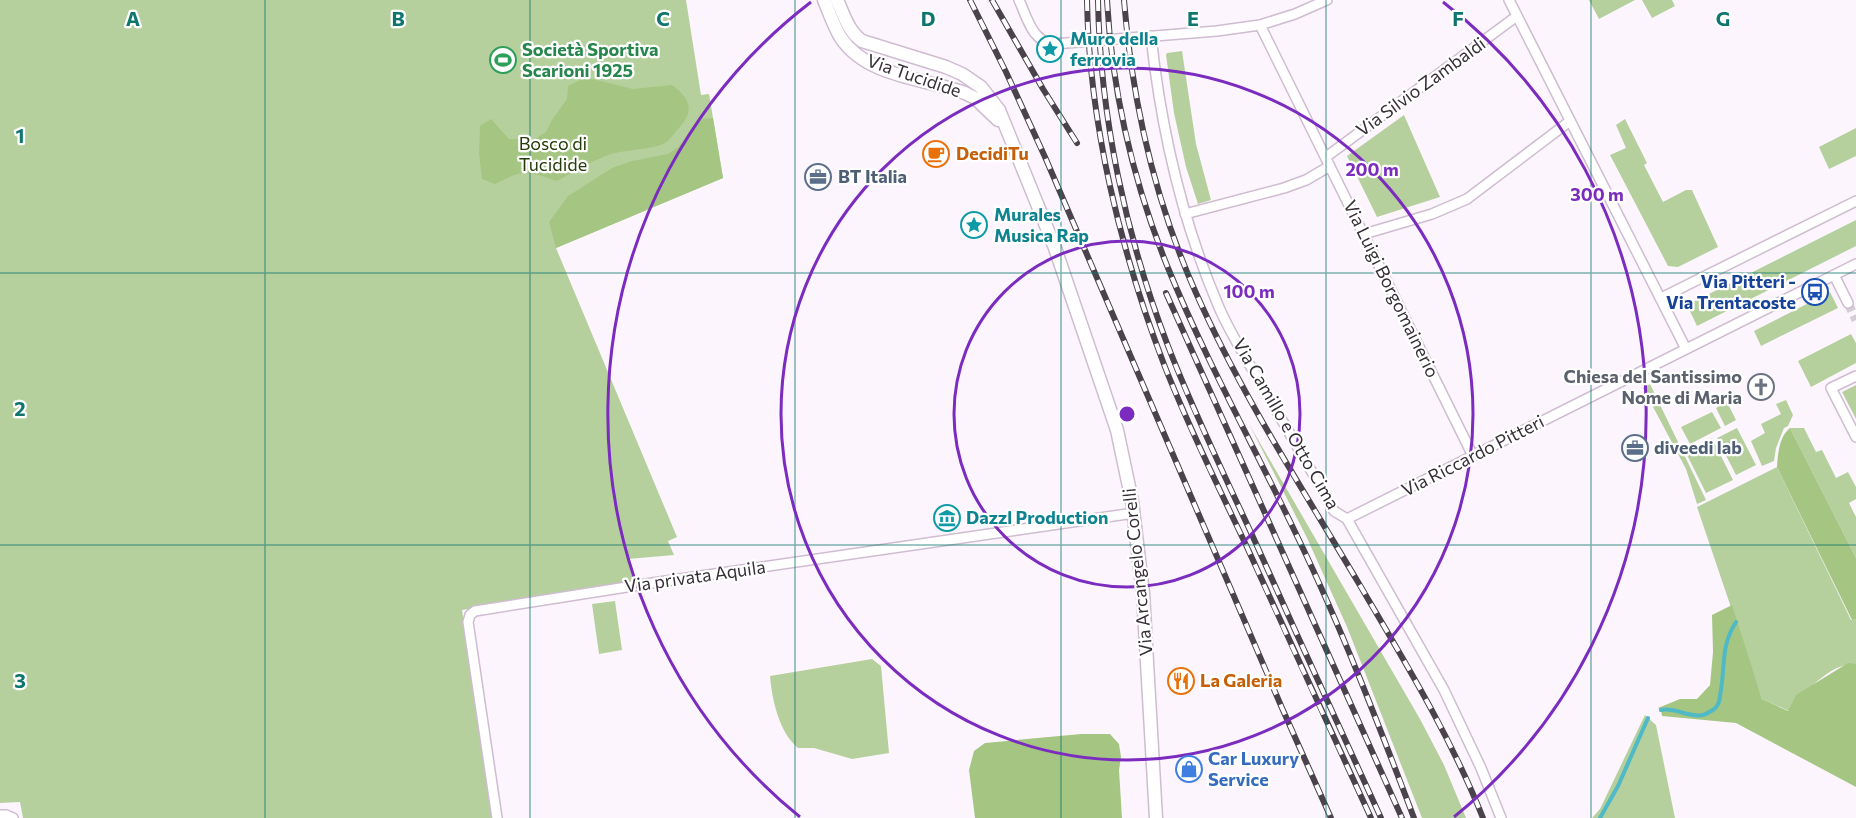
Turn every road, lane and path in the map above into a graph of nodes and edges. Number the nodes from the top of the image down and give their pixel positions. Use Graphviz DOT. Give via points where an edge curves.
graph roads {
  1 [pos="824,0"];
  2 [pos="837,0"];
  3 [pos="1019,0"];
  4 [pos="1327,0"];
  5 [pos="1509,0"];
  6 [pos="1517,16"];
  7 [pos="1260,25"];
  8 [pos="1151,36"];
  9 [pos="927,61"];
  10 [pos="911,77"];
  11 [pos="933,83"];
  12 [pos="1570,121"];
  13 [pos="1007,132"];
  14 [pos="1328,162"];
  15 [pos="1856,201"];
  16 [pos="1185,214"];
  17 [pos="1364,234"];
  18 [pos="1856,264"];
  19 [pos="1834,275"];
  20 [pos="1660,298"];
  21 [pos="1848,303"];
  22 [pos="1686,349"];
  23 [pos="1856,376"];
  24 [pos="1856,437"];
  25 [pos="1473,456"];
  26 [pos="1129,514"];
  27 [pos="1347,519"];
  28 [pos="0,815"];
  29 [pos="13,818"];
  30 [pos="497,818"];
  31 [pos="1156,818"];
  32 [pos="1501,818"];
  1 -- 10 [label="street, Via Tucidide" via="841,38 858,56 876,67"];
  2 -- 9 [label="street, Via Tucidide" via="852,33 862,41"];
  3 -- 8 [label="street" via="1033,30 1047,43"];
  4 -- 7 [label="street"];
  5 -- 6 [label="street"];
  6 -- 12 [label="street"];
  6 -- 14 [label="street, Via Silvio Zambaldi"];
  7 -- 8 [label="street"];
  7 -- 14 [label="street, Via Luigi Borgomainerio"];
  8 -- 16 [label="street, Via Camillo e Otto Cima" via="1164,128"];
  9 -- 10 [label="street" via="917,63"];
  9 -- 11 [label="street" via="935,69"];
  9 -- 13 [label="street, Via Tucidide" via="962,74 981,87 999,110"];
  10 -- 11 [label="street, Via Tucidide"];
  11 -- 13 [label="street, Via Tucidide" via="975,98"];
  12 -- 17 [label="street" via="1467,199"];
  12 -- 20 [label="street"];
  13 -- 26 [label="street, Via Arcangelo Corelli" via="1055,248 1118,430"];
  14 -- 16 [label="street, Via Silvio Zambaldi" via="1306,180 1284,189"];
  14 -- 17 [label="street, Via Luigi Borgomainerio"];
  15 -- 20 [label="street"];
  16 -- 27 [label="street, Via Camillo e Otto Cima" via="1219,307 1335,511"];
  17 -- 25 [label="street, Via Luigi Borgomainerio"];
  18 -- 19 [label="street, Via Riccardo Pitteri"];
  19 -- 21 [label="street"];
  19 -- 22 [label="street, Via Riccardo Pitteri"];
  20 -- 22 [label="street"];
  22 -- 25 [label="street, Via Riccardo Pitteri"];
  23 -- 24 [label="street" via="1831,388"];
  25 -- 27 [label="street, Via Riccardo Pitteri"];
  26 -- 30 [label="street, Via privata Aquila" via="475,611 468,622"];
  26 -- 31 [label="street, Via Arcangelo Corelli" via="1143,593"];
  27 -- 32 [label="street, Via Camillo e Otto Cima" via="1444,690"];
  28 -- 29 [label="street"];
}
